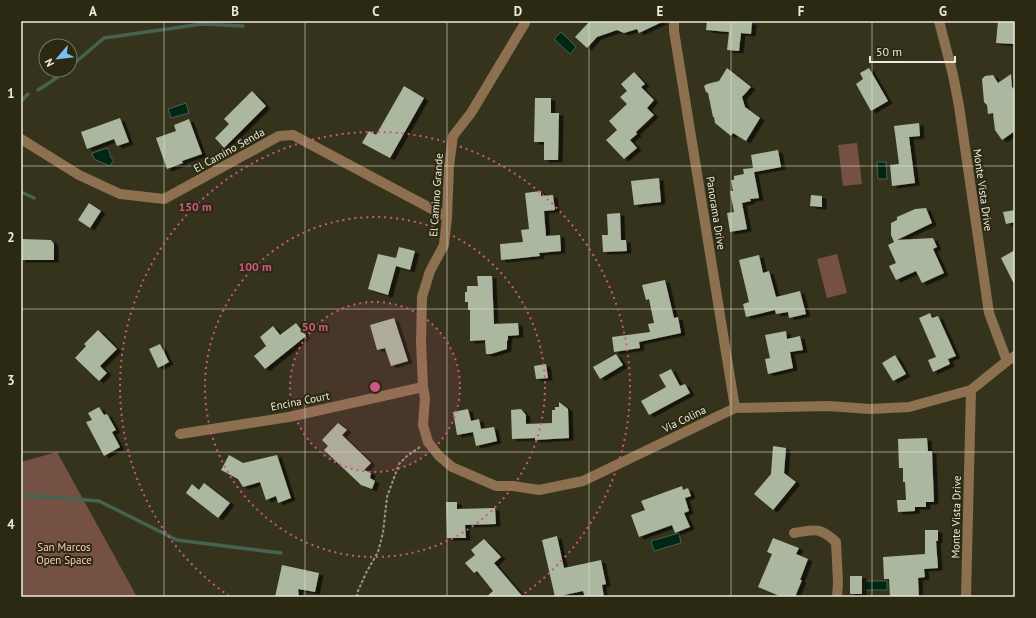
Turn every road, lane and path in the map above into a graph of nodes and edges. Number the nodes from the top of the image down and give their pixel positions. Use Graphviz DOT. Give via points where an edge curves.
graph roads {
  1 [pos="525,21"];
  2 [pos="674,21"];
  3 [pos="939,21"];
  4 [pos="21,139"];
  5 [pos="447,217"];
  6 [pos="1011,359"];
  7 [pos="423,387"];
  8 [pos="972,390"];
  9 [pos="735,408"];
  10 [pos="180,434"];
  11 [pos="428,442"];
  12 [pos="794,533"];
  13 [pos="357,597"];
  14 [pos="837,597"];
  15 [pos="966,597"];
  1 -- 5 [label="street, El Camino Grande" via="471,113 453,136"];
  2 -- 9 [label="street, Panorama Drive"];
  3 -- 6 [label="street, Monte Vista Drive" via="959,106 989,314"];
  4 -- 5 [label="street, El Camino Senda" via="79,175 120,194 164,199 279,136 293,134"];
  5 -- 7 [label="street, El Camino Grande" via="444,245 430,271 422,297"];
  6 -- 8 [label="street, Via Colina"];
  7 -- 10 [label="street, Encina Court" via="289,417"];
  7 -- 11 [label="street, Via Colina" via="423,426"];
  8 -- 9 [label="street, Via Colina" via="909,407"];
  8 -- 15 [label="street, Monte Vista Drive"];
  9 -- 11 [label="street, Via Colina" via="583,481 539,490 496,486 452,467"];
  11 -- 13 [label="path" via="399,464 387,497 378,552"];
  12 -- 14 [label="street" via="817,530 836,542"];
}
